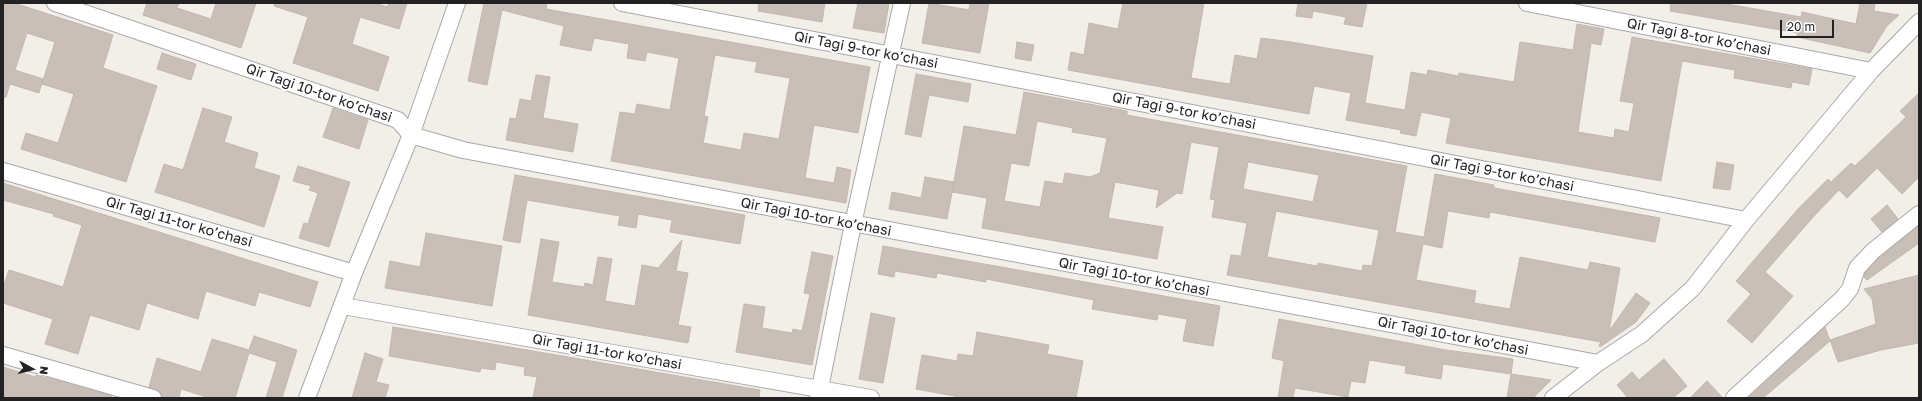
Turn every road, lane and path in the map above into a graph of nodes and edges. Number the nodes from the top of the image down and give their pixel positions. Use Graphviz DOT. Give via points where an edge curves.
graph roads {
  1 [pos="55,3"];
  2 [pos="456,3"];
  3 [pos="622,3"];
  4 [pos="902,3"];
  5 [pos="1527,3"];
  6 [pos="1919,22"];
  7 [pos="892,55"];
  8 [pos="1871,71"];
  9 [pos="411,135"];
  10 [pos="3,171"];
  11 [pos="1919,214"];
  12 [pos="1746,220"];
  13 [pos="853,224"];
  14 [pos="354,273"];
  15 [pos="342,306"];
  16 [pos="3,355"];
  17 [pos="1598,363"];
  18 [pos="819,393"];
  19 [pos="153,398"];
  20 [pos="307,398"];
  21 [pos="872,398"];
  22 [pos="1553,398"];
  23 [pos="1734,398"];
  1 -- 9 [label="street, Qir Tagi 10-tor koʼchasi" via="398,120"];
  2 -- 9 [label="street"];
  3 -- 7 [label="street, Qir Tagi 9-tor koʼchasi"];
  4 -- 7 [label="street"];
  5 -- 8 [label="street, Qir Tagi 8-tor koʼchasi"];
  6 -- 8 [label="street"];
  7 -- 12 [label="street, Qir Tagi 9-tor koʼchasi"];
  7 -- 13 [label="street"];
  8 -- 12 [label="street"];
  9 -- 13 [label="street, Qir Tagi 10-tor koʼchasi" via="463,150"];
  9 -- 14 [label="street"];
  10 -- 14 [label="street, Qir Tagi 11-tor koʼchasi"];
  11 -- 23 [label="street" via="1873,251 1857,268 1850,289 1842,299"];
  12 -- 17 [label="street" via="1693,288 1642,334"];
  13 -- 17 [label="street, Qir Tagi 10-tor koʼchasi"];
  13 -- 18 [label="street"];
  14 -- 15 [label="street"];
  15 -- 18 [label="street, Qir Tagi 11-tor koʼchasi"];
  15 -- 20 [label="street"];
  16 -- 19 [label="street"];
  17 -- 22 [label="street"];
  18 -- 21 [label="street, Qir Tagi 11-tor koʼchasi"];
}
